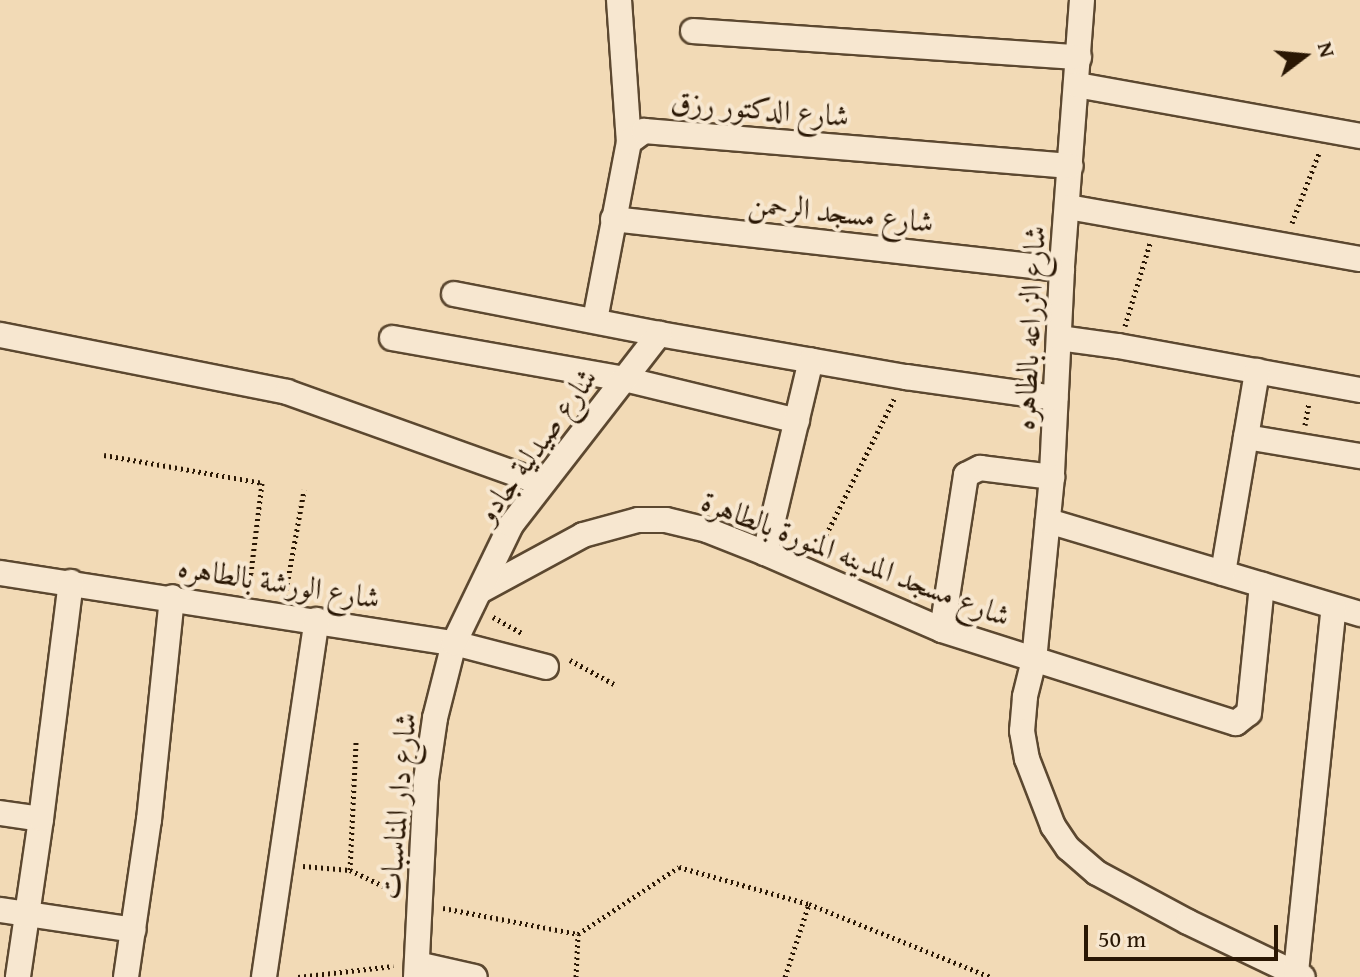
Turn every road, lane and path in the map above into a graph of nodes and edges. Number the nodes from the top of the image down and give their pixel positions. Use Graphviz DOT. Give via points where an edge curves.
graph roads {
  1 [pos="619,0"];
  2 [pos="1082,0"];
  3 [pos="693,31"];
  4 [pos="1079,57"];
  5 [pos="1077,85"];
  6 [pos="1327,130"];
  7 [pos="1360,136"];
  8 [pos="629,142"];
  9 [pos="1071,166"];
  10 [pos="1068,207"];
  11 [pos="613,219"];
  12 [pos="1156,223"];
  13 [pos="1284,246"];
  14 [pos="1360,259"];
  15 [pos="1062,269"];
  16 [pos="454,294"];
  17 [pos="595,320"];
  18 [pos="659,334"];
  19 [pos="0,335"];
  20 [pos="392,338"];
  21 [pos="1059,338"];
  22 [pos="1118,346"];
  23 [pos="811,360"];
  24 [pos="1257,371"];
  25 [pos="906,377"];
  26 [pos="624,379"];
  27 [pos="1312,381"];
  28 [pos="1360,390"];
  29 [pos="1056,398"];
  30 [pos="797,421"];
  31 [pos="1246,437"];
  32 [pos="1301,445"];
  33 [pos="104,455"];
  34 [pos="1360,456"];
  35 [pos="1052,477"];
  36 [pos="541,483"];
  37 [pos="304,490"];
  38 [pos="1048,521"];
  39 [pos="765,553"];
  40 [pos="0,573"];
  41 [pos="806,573"];
  42 [pos="1223,573"];
  43 [pos="71,582"];
  44 [pos="1262,585"];
  45 [pos="480,591"];
  46 [pos="172,597"];
  47 [pos="233,607"];
  48 [pos="1334,607"];
  49 [pos="282,614"];
  50 [pos="1360,614"];
  51 [pos="317,620"];
  52 [pos="942,630"];
  53 [pos="454,643"];
  54 [pos="1034,660"];
  55 [pos="546,667"];
  56 [pos="356,741"];
  57 [pos="0,813"];
  58 [pos="41,819"];
  59 [pos="280,863"];
  60 [pos="350,870"];
  61 [pos="419,903"];
  62 [pos="809,904"];
  63 [pos="0,910"];
  64 [pos="28,912"];
  65 [pos="134,930"];
  66 [pos="578,934"];
  67 [pos="416,970"];
  68 [pos="1299,974"];
  69 [pos="18,977"];
  70 [pos="126,977"];
  71 [pos="264,977"];
  72 [pos="298,977"];
  73 [pos="475,977"];
  74 [pos="576,977"];
  75 [pos="785,977"];
  76 [pos="991,977"];
  1 -- 8 [label="street"];
  2 -- 4 [label="street, شارع الزراعه بالطاهره"];
  3 -- 4 [label="street"];
  4 -- 5 [label="street, شارع الزراعه بالطاهره"];
  5 -- 6 [label="street"];
  5 -- 9 [label="street, شارع الزراعه بالطاهره"];
  6 -- 7 [label="street"];
  6 -- 13 [label="path"];
  8 -- 9 [label="street, شارع الدكتور رزق" via="634,135 652,131"];
  8 -- 11 [label="street"];
  9 -- 10 [label="street, شارع الزراعه بالطاهره"];
  10 -- 12 [label="street"];
  10 -- 15 [label="street, شارع الزراعه بالطاهره"];
  11 -- 15 [label="street, شارع مسجد الرحمن"];
  11 -- 17 [label="street"];
  12 -- 13 [label="street"];
  12 -- 22 [label="path"];
  13 -- 14 [label="street"];
  15 -- 21 [label="street, شارع الزراعه بالطاهره"];
  16 -- 17 [label="street"];
  17 -- 18 [label="street"];
  18 -- 23 [label="street"];
  18 -- 26 [label="street, شارع صيدلية جادو"];
  19 -- 36 [label="street" via="287,392"];
  20 -- 26 [label="street"];
  21 -- 22 [label="street"];
  21 -- 29 [label="street, شارع الزراعه بالطاهره"];
  22 -- 24 [label="street"];
  23 -- 25 [label="street"];
  23 -- 30 [label="street"];
  24 -- 27 [label="street"];
  24 -- 31 [label="street"];
  25 -- 29 [label="street"];
  25 -- 41 [label="path"];
  26 -- 30 [label="street"];
  26 -- 36 [label="street, شارع صيدلية جادو"];
  27 -- 28 [label="street"];
  27 -- 32 [label="path"];
  29 -- 35 [label="street, شارع الزراعه بالطاهره"];
  30 -- 39 [label="street"];
  31 -- 32 [label="street"];
  31 -- 42 [label="street"];
  32 -- 34 [label="street"];
  33 -- 47 [label="path" via="262,483 251,573"];
  35 -- 38 [label="street, شارع الزراعه بالطاهره"];
  35 -- 52 [label="street" via="980,468 966,475"];
  36 -- 45 [label="street, شارع صيدلية جادو" via="511,525"];
  37 -- 49 [label="path"];
  38 -- 42 [label="street"];
  38 -- 54 [label="street, شارع الزراعه بالطاهره"];
  39 -- 41 [label="street, شارع مسجد المدينه المنورة بالطاهرة"];
  39 -- 45 [label="street, شارع مسجد المدينه المنورة بالطاهرة" via="707,530 666,520 638,520 583,535"];
  40 -- 43 [label="street, شارع الورشة بالطاهره"];
  41 -- 52 [label="street, شارع مسجد المدينه المنورة بالطاهرة"];
  42 -- 44 [label="street"];
  43 -- 46 [label="street, شارع الورشة بالطاهره"];
  43 -- 58 [label="street"];
  44 -- 48 [label="street"];
  44 -- 54 [label="street, شارع مسجد المدينه المنورة بالطاهرة" via="1249,713 1241,722 1227,722"];
  45 -- 53 [label="street, شارع صيدلية جادو"];
  46 -- 47 [label="street, شارع الورشة بالطاهره"];
  46 -- 65 [label="street"];
  47 -- 49 [label="street, شارع الورشة بالطاهره"];
  48 -- 50 [label="street"];
  48 -- 68 [label="street"];
  49 -- 51 [label="street, شارع الورشة بالطاهره"];
  51 -- 53 [label="street, شارع الورشة بالطاهره"];
  51 -- 59 [label="street"];
  52 -- 54 [label="street, شارع مسجد المدينه المنورة بالطاهرة"];
  53 -- 55 [label="street, شارع الورشة بالطاهره"];
  53 -- 61 [label="street, شارع دار المناسبات" via="426,780"];
  54 -- 68 [label="street, شارع الزراعه بالطاهره" via="1022,731 1027,759 1053,826 1068,848 1127,892"];
  56 -- 60 [label="path"];
  57 -- 58 [label="street"];
  58 -- 64 [label="street"];
  59 -- 60 [label="path"];
  59 -- 71 [label="street"];
  60 -- 61 [label="path"];
  61 -- 66 [label="path"];
  61 -- 67 [label="street, شارع دار المناسبات"];
  62 -- 66 [label="path" via="679,867"];
  62 -- 75 [label="path"];
  62 -- 76 [label="path"];
  63 -- 64 [label="street"];
  64 -- 65 [label="street"];
  64 -- 69 [label="street"];
  65 -- 70 [label="street"];
  66 -- 74 [label="path"];
  67 -- 72 [label="path"];
  67 -- 73 [label="street"];
}
